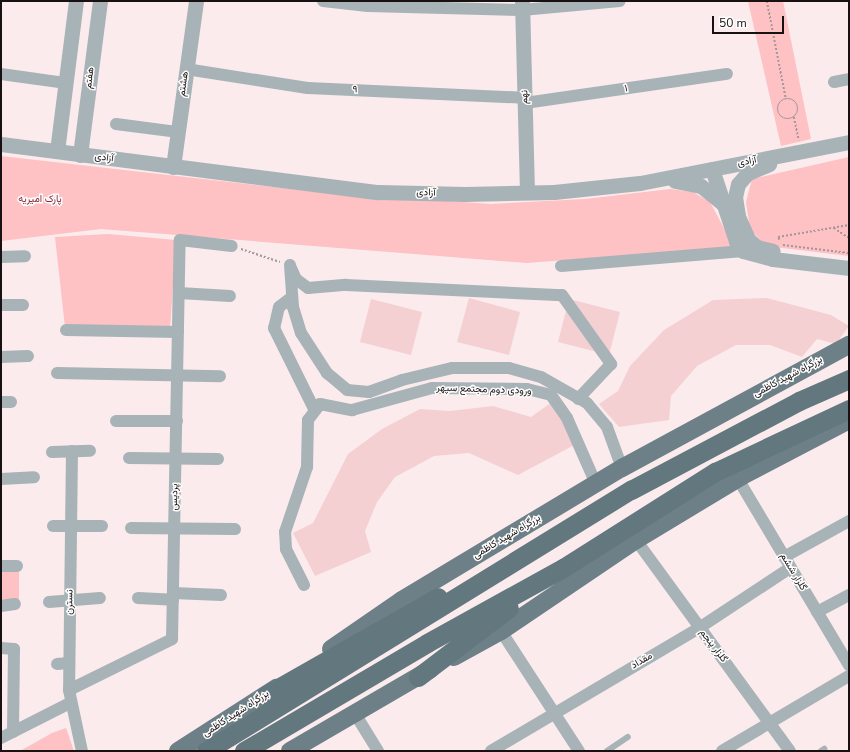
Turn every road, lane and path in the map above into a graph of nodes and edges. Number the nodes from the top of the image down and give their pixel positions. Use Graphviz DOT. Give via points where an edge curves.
graph roads {
  1 [pos="76,1"];
  2 [pos="100,1"];
  3 [pos="196,1"];
  4 [pos="323,1"];
  5 [pos="620,1"];
  6 [pos="767,1"];
  7 [pos="522,5"];
  8 [pos="186,69"];
  9 [pos="1,74"];
  10 [pos="727,74"];
  11 [pos="849,79"];
  12 [pos="834,82"];
  13 [pos="66,83"];
  14 [pos="786,99"];
  15 [pos="525,100"];
  16 [pos="794,117"];
  17 [pos="116,124"];
  18 [pos="178,132"];
  19 [pos="849,142"];
  20 [pos="1,144"];
  21 [pos="58,152"];
  22 [pos="799,152"];
  23 [pos="80,155"];
  24 [pos="173,167"];
  25 [pos="717,168"];
  26 [pos="640,183"];
  27 [pos="527,192"];
  28 [pos="724,206"];
  29 [pos="739,223"];
  30 [pos="849,225"];
  31 [pos="834,228"];
  32 [pos="849,238"];
  33 [pos="232,246"];
  34 [pos="748,247"];
  35 [pos="849,253"];
  36 [pos="25,256"];
  37 [pos="1,257"];
  38 [pos="849,260"];
  39 [pos="290,266"];
  40 [pos="561,266"];
  41 [pos="849,268"];
  42 [pos="179,294"];
  43 [pos="230,296"];
  44 [pos="292,297"];
  45 [pos="1,305"];
  46 [pos="23,305"];
  47 [pos="66,330"];
  48 [pos="178,332"];
  49 [pos="849,345"];
  50 [pos="28,356"];
  51 [pos="1,357"];
  52 [pos="57,373"];
  53 [pos="177,374"];
  54 [pos="220,376"];
  55 [pos="849,379"];
  56 [pos="578,399"];
  57 [pos="314,409"];
  58 [pos="848,417"];
  59 [pos="116,421"];
  60 [pos="176,421"];
  61 [pos="72,451"];
  62 [pos="90,451"];
  63 [pos="52,452"];
  64 [pos="129,458"];
  65 [pos="176,459"];
  66 [pos="218,459"];
  67 [pos="622,468"];
  68 [pos="34,477"];
  69 [pos="1,479"];
  70 [pos="738,479"];
  71 [pos="596,484"];
  72 [pos="849,521"];
  73 [pos="53,526"];
  74 [pos="71,526"];
  75 [pos="102,526"];
  76 [pos="131,528"];
  77 [pos="174,529"];
  78 [pos="235,529"];
  79 [pos="636,540"];
  80 [pos="549,543"];
  81 [pos="784,557"];
  82 [pos="1,566"];
  83 [pos="17,566"];
  84 [pos="563,568"];
  85 [pos="790,568"];
  86 [pos="304,585"];
  87 [pos="221,595"];
  88 [pos="849,595"];
  89 [pos="173,596"];
  90 [pos="100,598"];
  91 [pos="138,598"];
  92 [pos="70,600"];
  93 [pos="49,602"];
  94 [pos="15,604"];
  95 [pos="1,606"];
  96 [pos="817,612"];
  97 [pos="699,628"];
  98 [pos="501,631"];
  99 [pos="1,648"];
  100 [pos="69,663"];
  101 [pos="57,664"];
  102 [pos="849,665"];
  103 [pos="849,676"];
  104 [pos="418,677"];
  105 [pos="69,690"];
  106 [pos="264,696"];
  107 [pos="70,703"];
  108 [pos="6,712"];
  109 [pos="354,712"];
  110 [pos="555,712"];
  111 [pos="769,722"];
  112 [pos="13,732"];
  113 [pos="628,736"];
  114 [pos="1,738"];
  115 [pos="82,751"];
  116 [pos="178,751"];
  117 [pos="206,751"];
  118 [pos="244,751"];
  119 [pos="290,751"];
  120 [pos="378,751"];
  121 [pos="491,751"];
  122 [pos="579,751"];
  123 [pos="607,751"];
  124 [pos="722,751"];
  125 [pos="790,751"];
  1 -- 13 [label="street"];
  2 -- 23 [label="street, هفتم"];
  3 -- 8 [label="street, هشتم"];
  4 -- 7 [label="street" via="368,6"];
  5 -- 7 [label="street"];
  6 -- 14 [label="path"];
  7 -- 15 [label="street, نهم"];
  8 -- 15 [label="street, ۹" via="308,88"];
  8 -- 18 [label="street, هشتم"];
  9 -- 13 [label="street"];
  10 -- 15 [label="street, ۱"];
  11 -- 12 [label="street"];
  13 -- 21 [label="street"];
  14 -- 16 [label="path" via="792,99 798,106"];
  14 -- 16 [label="path" via="780,103 779,113 788,119"];
  15 -- 27 [label="street, نهم"];
  16 -- 22 [label="path"];
  17 -- 18 [label="street"];
  18 -- 24 [label="street, هشتم"];
  19 -- 22 [label="street, آزادی"];
  20 -- 21 [label="street, آزادی"];
  21 -- 23 [label="street, آزادی"];
  22 -- 25 [label="street, آزادی"];
  22 -- 29 [label="street" via="748,173 738,184 735,197"];
  23 -- 24 [label="street, آزادی"];
  24 -- 27 [label="street, آزادی" via="378,192"];
  25 -- 26 [label="street, آزادی"];
  25 -- 28 [label="street"];
  25 -- 29 [label="street"];
  26 -- 27 [label="street, آزادی"];
  26 -- 28 [label="street" via="691,182 708,189"];
  28 -- 34 [label="street"];
  29 -- 34 [label="street"];
  30 -- 31 [label="path"];
  31 -- 32 [label="path"];
  31 -- 35 [label="path" via="778,238 780,244"];
  33 -- 39 [label="path"];
  33 -- 42 [label="street, پردیس" via="180,240"];
  34 -- 38 [label="street"];
  34 -- 40 [label="street"];
  34 -- 41 [label="street" via="772,259"];
  36 -- 37 [label="street"];
  39 -- 44 [label="street"];
  39 -- 56 [label="street" via="296,279 308,288 346,285 562,295 611,364"];
  42 -- 43 [label="street"];
  42 -- 48 [label="street, پردیس"];
  44 -- 56 [label="street" via="301,333 327,373 347,390 369,392 402,380 452,368 509,368 541,377"];
  44 -- 57 [label="street" via="279,306 274,328"];
  45 -- 46 [label="street"];
  47 -- 48 [label="street"];
  48 -- 53 [label="street, پردیس"];
  49 -- 67 [label="main road, بزرگراه شهید کاظمی"];
  50 -- 51 [label="street"];
  52 -- 53 [label="street"];
  53 -- 54 [label="street"];
  53 -- 60 [label="street, پردیس"];
  55 -- 80 [label="highway, بزرگراه شهید کاظمی" via="798,401 631,490"];
  56 -- 67 [label="street" via="587,403 607,427"];
  57 -- 71 [label="street, ورودی دوم مجتمع سپهر" via="329,404 352,410 432,388 527,389 551,395 567,418"];
  57 -- 86 [label="street" via="308,420 307,467 285,532 286,549"];
  58 -- 70 [label="main road"];
  58 -- 84 [label="highway" via="762,448 715,472"];
  59 -- 60 [label="street"];
  60 -- 65 [label="street, پردیس"];
  61 -- 62 [label="street"];
  61 -- 63 [label="street"];
  61 -- 74 [label="street, نسترن"];
  64 -- 65 [label="street"];
  65 -- 66 [label="street"];
  65 -- 77 [label="street, پردیس"];
  67 -- 71 [label="main road, بزرگراه شهید کاظمی"];
  68 -- 69 [label="street"];
  70 -- 79 [label="main road"];
  70 -- 81 [label="street, گلزار ششم"];
  71 -- 106 [label="main road, بزرگراه شهید کاظمی" via="402,600"];
  72 -- 81 [label="street"];
  73 -- 74 [label="street"];
  74 -- 75 [label="street"];
  74 -- 92 [label="street, نسترن"];
  76 -- 77 [label="street"];
  77 -- 78 [label="street"];
  77 -- 89 [label="street, پردیس"];
  79 -- 97 [label="street, گلزار پنجم"];
  79 -- 98 [label="main road"];
  80 -- 106 [label="highway" via="410,610"];
  80 -- 117 [label="highway, بزرگراه شهید کاظمی"];
  81 -- 85 [label="street, گلزار ششم"];
  82 -- 83 [label="street"];
  84 -- 104 [label="highway"];
  84 -- 118 [label="highway" via="427,643"];
  85 -- 96 [label="street, گلزار ششم"];
  85 -- 97 [label="street, مقداد"];
  87 -- 89 [label="street"];
  88 -- 96 [label="street"];
  89 -- 91 [label="street"];
  89 -- 105 [label="street, پردیس" via="172,639"];
  90 -- 92 [label="street"];
  92 -- 93 [label="street"];
  92 -- 100 [label="street, نسترن"];
  94 -- 95 [label="street"];
  96 -- 102 [label="street, گلزار ششم"];
  97 -- 110 [label="street, مقداد"];
  97 -- 111 [label="street, گلزار پنجم"];
  98 -- 104 [label="main road"];
  98 -- 110 [label="street"];
  99 -- 108 [label="street" via="14,649"];
  100 -- 101 [label="street"];
  100 -- 105 [label="street, نسترن"];
  103 -- 111 [label="street"];
  104 -- 109 [label="main road"];
  105 -- 107 [label="street, نسترن"];
  106 -- 116 [label="main road, بزرگراه شهید کاظمی"];
  107 -- 112 [label="street"];
  107 -- 115 [label="street, نسترن"];
  108 -- 112 [label="street"];
  109 -- 119 [label="main road"];
  109 -- 120 [label="street"];
  110 -- 121 [label="street, مقداد"];
  110 -- 122 [label="street"];
  111 -- 124 [label="street"];
  111 -- 125 [label="street, گلزار پنجم"];
  112 -- 114 [label="street"];
  113 -- 123 [label="lane"];
}
